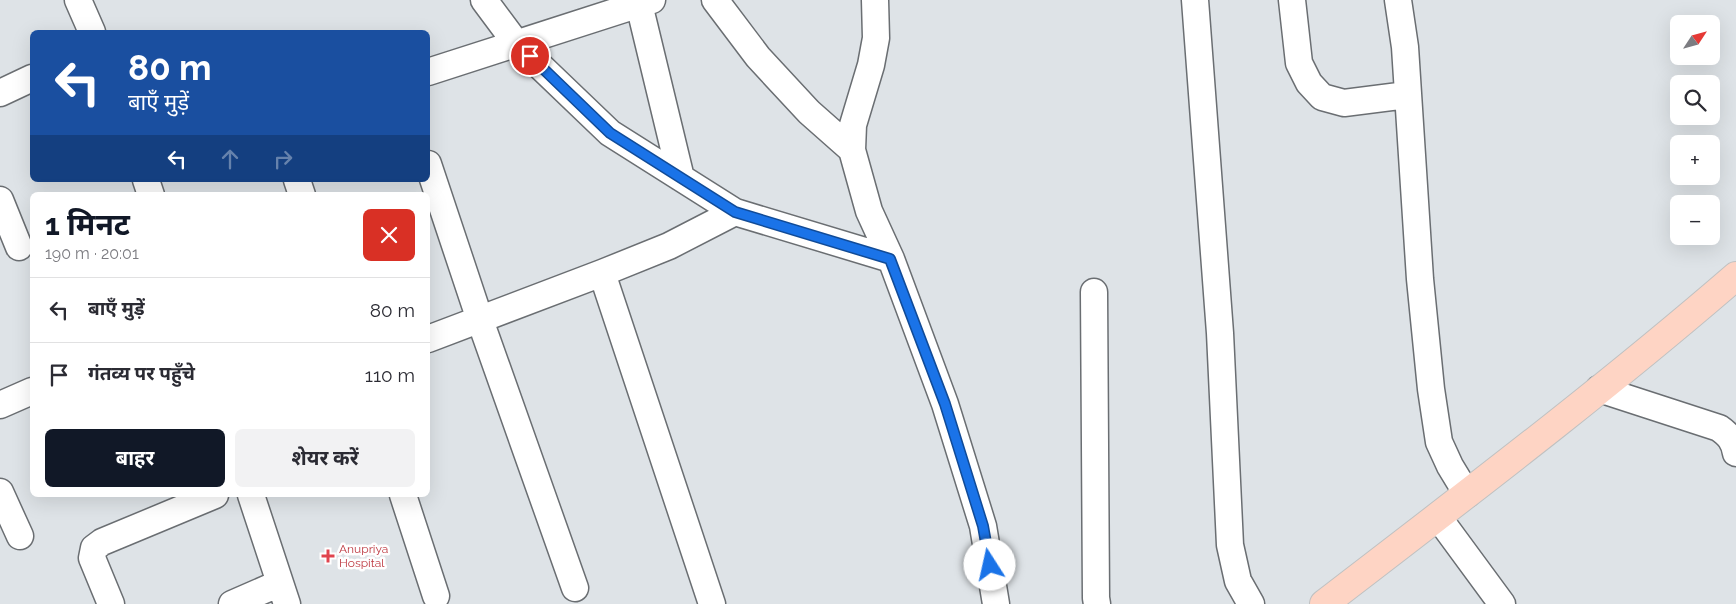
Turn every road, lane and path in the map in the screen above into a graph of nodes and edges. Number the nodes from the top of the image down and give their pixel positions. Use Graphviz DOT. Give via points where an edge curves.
graph roads {
  1 [pos="78,0"];
  2 [pos="484,0"];
  3 [pos="716,0"];
  4 [pos="875,0"];
  5 [pos="1195,0"];
  6 [pos="1292,0"];
  7 [pos="1398,0"];
  8 [pos="645,2"];
  9 [pos="91,30"];
  10 [pos="516,43"];
  11 [pos="430,71"];
  12 [pos="30,79"];
  13 [pos="0,93"];
  14 [pos="1408,94"];
  15 [pos="852,150"];
  16 [pos="430,170"];
  17 [pos="681,178"];
  18 [pos="0,200"];
  19 [pos="735,212"];
  20 [pos="17,247"];
  21 [pos="890,259"];
  22 [pos="602,273"];
  23 [pos="1736,276"];
  24 [pos="1094,292"];
  25 [pos="480,320"];
  26 [pos="430,338"];
  27 [pos="1599,389"];
  28 [pos="30,392"];
  29 [pos="0,405"];
  30 [pos="1736,454"];
  31 [pos="0,492"];
  32 [pos="1467,494"];
  33 [pos="210,497"];
  34 [pos="252,497"];
  35 [pos="404,497"];
  36 [pos="1438,517"];
  37 [pos="20,536"];
  38 [pos="574,588"];
  39 [pos="283,594"];
  40 [pos="436,596"];
  41 [pos="111,604"];
  42 [pos="232,604"];
  43 [pos="712,604"];
  44 [pos="996,604"];
  45 [pos="1097,604"];
  46 [pos="1251,604"];
  47 [pos="1324,604"];
  48 [pos="1502,604"];
  1 -- 9 [label="street"];
  2 -- 10 [label="street"];
  3 -- 15 [label="street" via="758,57 809,112"];
  4 -- 15 [label="street" via="876,38 853,125"];
  5 -- 46 [label="street" via="1220,333 1230,545 1238,581"];
  6 -- 14 [label="street" via="1299,63 1308,83 1322,96 1344,103"];
  7 -- 14 [label="street"];
  8 -- 10 [label="street"];
  8 -- 17 [label="street"];
  10 -- 11 [label="street"];
  10 -- 17 [label="street" via="610,133"];
  12 -- 13 [label="street"];
  14 -- 32 [label="street" via="1431,389 1439,442"];
  15 -- 21 [label="street" via="869,211"];
  16 -- 25 [label="street"];
  17 -- 19 [label="street"];
  18 -- 20 [label="street"];
  19 -- 21 [label="street"];
  19 -- 22 [label="street" via="669,246"];
  21 -- 44 [label="street" via="945,404 983,526"];
  22 -- 25 [label="street"];
  22 -- 43 [label="street"];
  23 -- 27 [label="main road"];
  24 -- 45 [label="street"];
  25 -- 26 [label="street"];
  25 -- 38 [label="street"];
  27 -- 30 [label="street" via="1719,428 1729,435"];
  27 -- 32 [label="main road"];
  28 -- 29 [label="street"];
  31 -- 37 [label="street"];
  32 -- 36 [label="main road"];
  33 -- 41 [label="street" via="94,548 92,558"];
  34 -- 39 [label="street"];
  35 -- 40 [label="street"];
  36 -- 47 [label="main road"];
  36 -- 48 [label="street"];
  39 -- 42 [label="street"];
}
